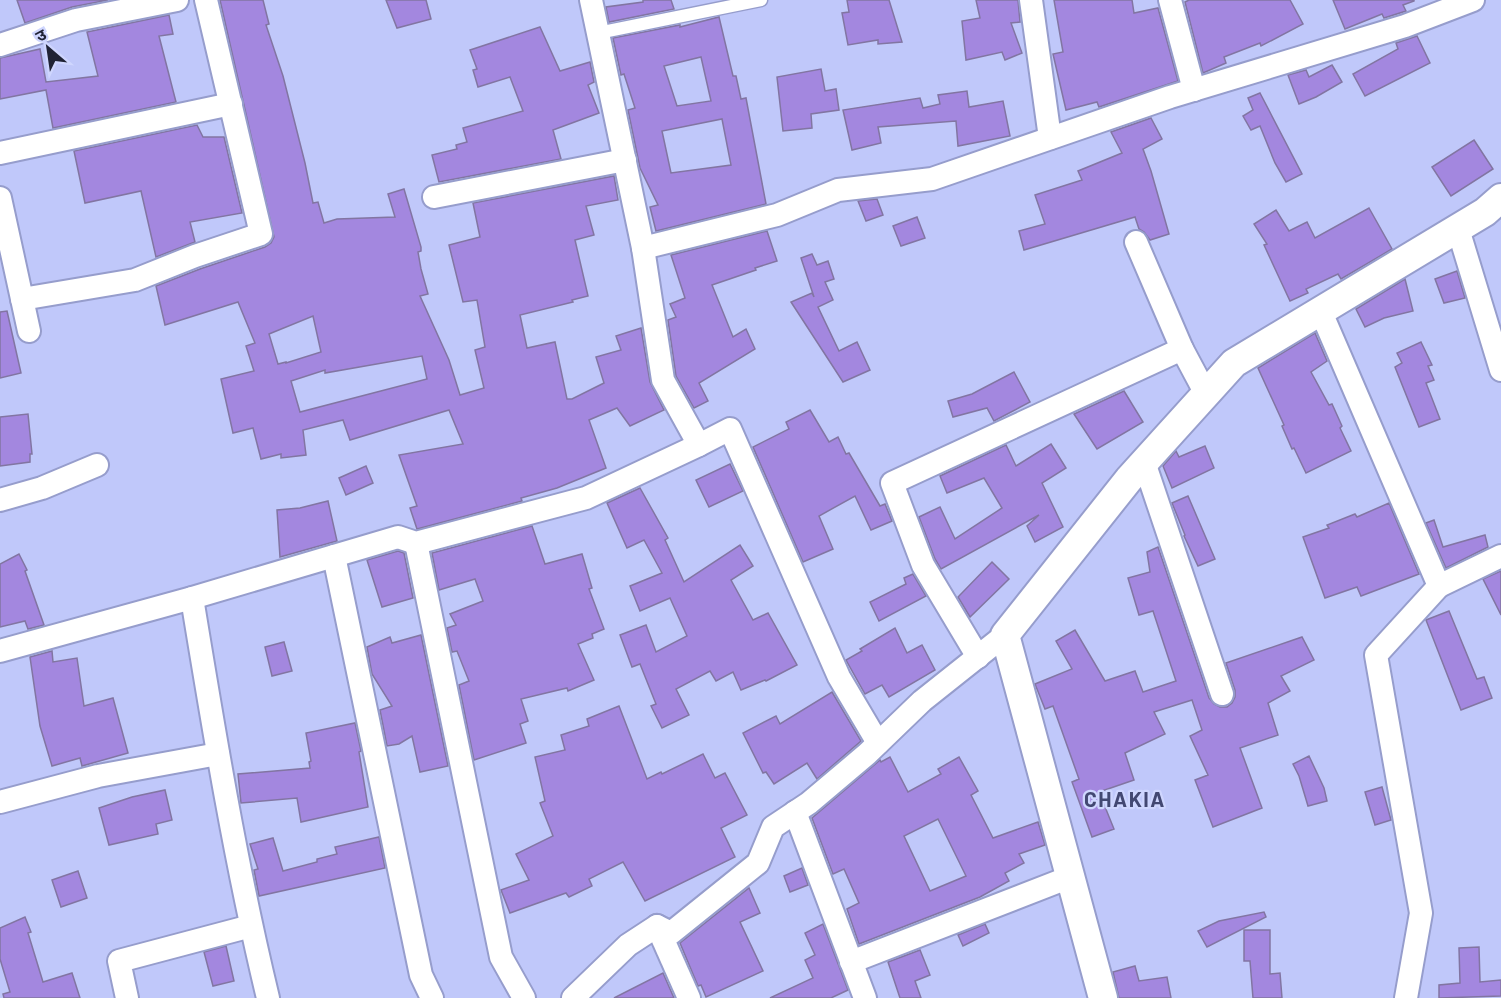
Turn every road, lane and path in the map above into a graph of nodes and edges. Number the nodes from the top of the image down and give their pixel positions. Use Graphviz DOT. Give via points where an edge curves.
graph roads {
  1 [pos="177,0"];
  2 [pos="206,0"];
  3 [pos="591,0"];
  4 [pos="761,0"];
  5 [pos="1031,0"];
  6 [pos="1170,0"];
  7 [pos="1473,0"];
  8 [pos="598,33"];
  9 [pos="0,45"];
  10 [pos="1194,90"];
  11 [pos="231,104"];
  12 [pos="1050,138"];
  13 [pos="0,153"];
  14 [pos="625,160"];
  15 [pos="434,197"];
  16 [pos="0,198"];
  17 [pos="1501,198"];
  18 [pos="1458,229"];
  19 [pos="1136,242"];
  20 [pos="643,248"];
  21 [pos="22,299"];
  22 [pos="1321,312"];
  23 [pos="29,331"];
  24 [pos="1182,349"];
  25 [pos="1501,370"];
  26 [pos="1206,394"];
  27 [pos="699,445"];
  28 [pos="1144,462"];
  29 [pos="98,465"];
  30 [pos="0,500"];
  31 [pos="416,543"];
  32 [pos="334,556"];
  33 [pos="1501,556"];
  34 [pos="1439,586"];
  35 [pos="192,598"];
  36 [pos="1005,635"];
  37 [pos="0,651"];
  38 [pos="978,657"];
  39 [pos="1222,694"];
  40 [pos="878,743"];
  41 [pos="218,754"];
  42 [pos="0,802"];
  43 [pos="795,812"];
  44 [pos="1070,877"];
  45 [pos="251,926"];
  46 [pos="657,926"];
  47 [pos="851,962"];
  48 [pos="126,998"];
  49 [pos="268,998"];
  50 [pos="432,998"];
  51 [pos="524,998"];
  52 [pos="573,998"];
  53 [pos="689,998"];
  54 [pos="865,998"];
  55 [pos="1103,998"];
  56 [pos="1406,998"];
  1 -- 9 [label="street" via="76,20"];
  2 -- 11 [label="street"];
  3 -- 8 [label="street"];
  4 -- 8 [label="lane"];
  5 -- 12 [label="street"];
  6 -- 10 [label="street"];
  7 -- 10 [label="street" via="1405,26"];
  8 -- 14 [label="street"];
  10 -- 12 [label="street"];
  11 -- 13 [label="street"];
  11 -- 21 [label="street" via="261,234 135,280"];
  12 -- 20 [label="street" via="932,179 838,190 777,215"];
  14 -- 15 [label="street"];
  14 -- 20 [label="street"];
  16 -- 21 [label="street"];
  17 -- 18 [label="street"];
  18 -- 22 [label="street"];
  18 -- 25 [label="street"];
  19 -- 24 [label="street"];
  20 -- 27 [label="street" via="663,380"];
  21 -- 23 [label="street"];
  22 -- 26 [label="street" via="1234,363"];
  22 -- 34 [label="street"];
  24 -- 26 [label="street"];
  24 -- 38 [label="street" via="892,483 923,565"];
  26 -- 28 [label="street"];
  27 -- 31 [label="street" via="586,498"];
  27 -- 40 [label="street" via="730,429 839,677"];
  28 -- 36 [label="street"];
  28 -- 39 [label="street"];
  29 -- 30 [label="street"];
  31 -- 32 [label="street" via="398,537"];
  31 -- 51 [label="street" via="501,957"];
  32 -- 35 [label="street"];
  32 -- 50 [label="street" via="421,975"];
  33 -- 34 [label="street"];
  34 -- 56 [label="street" via="1376,655 1421,913"];
  35 -- 37 [label="street"];
  35 -- 41 [label="street"];
  36 -- 38 [label="street"];
  36 -- 44 [label="street"];
  38 -- 40 [label="street" via="922,701"];
  40 -- 43 [label="street"];
  41 -- 42 [label="street" via="98,776"];
  41 -- 45 [label="street"];
  43 -- 46 [label="street" via="773,827 758,863 671,933"];
  43 -- 47 [label="street"];
  44 -- 47 [label="street"];
  44 -- 55 [label="street"];
  45 -- 48 [label="street" via="119,961"];
  45 -- 49 [label="street"];
  46 -- 52 [label="street" via="628,945"];
  46 -- 53 [label="street"];
  47 -- 54 [label="street"];
}
